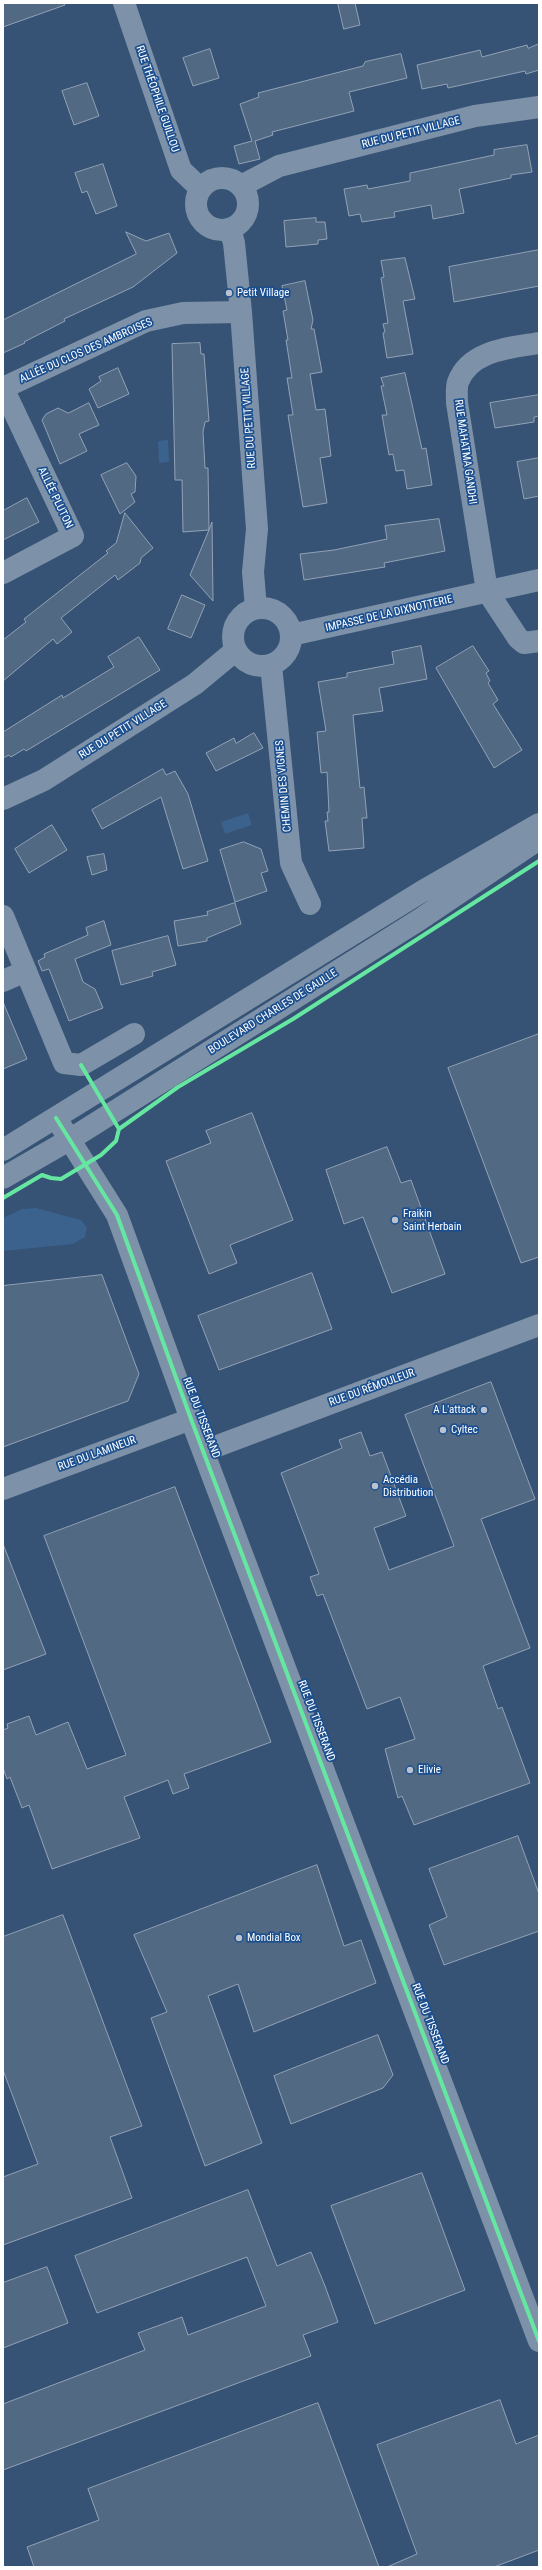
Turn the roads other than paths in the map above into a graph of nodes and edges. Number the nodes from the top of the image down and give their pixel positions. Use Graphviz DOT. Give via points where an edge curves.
graph roads {
  1 [pos="124,3"];
  2 [pos="539,107"];
  3 [pos="241,186"];
  4 [pos="201,189"];
  5 [pos="230,228"];
  6 [pos="241,312"];
  7 [pos="539,343"];
  8 [pos="3,388"];
  9 [pos="3,573"];
  10 [pos="539,580"];
  11 [pos="487,591"];
  12 [pos="256,608"];
  13 [pos="291,636"];
  14 [pos="539,641"];
  15 [pos="236,650"];
  16 [pos="271,665"];
  17 [pos="3,799"];
  18 [pos="539,824"];
  19 [pos="539,839"];
  20 [pos="310,904"];
  21 [pos="3,916"];
  22 [pos="26,971"];
  23 [pos="3,981"];
  24 [pos="134,1034"];
  25 [pos="56,1118"];
  26 [pos="69,1140"];
  27 [pos="3,1150"];
  28 [pos="3,1178"];
  29 [pos="539,1325"];
  30 [pos="191,1419"];
  31 [pos="204,1451"];
  32 [pos="3,1489"];
  33 [pos="539,2341"];
  1 -- 4 [label="street, RUE THÉOPHILE GUILLOU" via="181,170"];
  2 -- 3 [label="street, RUE DU PETIT VILLAGE" via="475,116 279,166"];
  3 -- 4 [label="street" via="230,179 221,178 213,179"];
  3 -- 5 [label="street" via="248,206 246,215"];
  4 -- 5 [label="street" via="196,204 198,214 204,223 212,228"];
  5 -- 6 [label="street, RUE DU PETIT VILLAGE" via="234,243"];
  6 -- 8 [label="street, ALLÉE DU CLOS DES AMBROISES" via="183,313 146,321"];
  6 -- 12 [label="street, RUE DU PETIT VILLAGE" via="257,529 254,572"];
  7 -- 11 [label="street, RUE MAHATMA GANDHI" via="482,356 466,368 458,382 457,403"];
  8 -- 9 [label="street, ALLÉE PLUTON" via="73,536"];
  10 -- 11 [label="street, IMPASSE DE LA DIXNOTTERIE"];
  11 -- 13 [label="street, IMPASSE DE LA DIXNOTTERIE"];
  11 -- 14 [label="street" via="518,638 524,643"];
  12 -- 13 [label="street" via="266,607 278,612 286,620"];
  12 -- 15 [label="street" via="237,620 233,631"];
  13 -- 16 [label="street" via="287,653"];
  15 -- 16 [label="street" via="245,662 256,666"];
  15 -- 17 [label="street, RUE DU PETIT VILLAGE" via="195,684 44,780"];
  16 -- 20 [label="street, CHEMIN DES VIGNES" via="291,863"];
  18 -- 25 [label="street" via="421,892"];
  19 -- 26 [label="street, BOULEVARD CHARLES DE GAULLE" via="419,920"];
  21 -- 22 [label="street"];
  22 -- 23 [label="street"];
  22 -- 24 [label="street" via="64,1063 81,1065"];
  25 -- 26 [label="street, RUE DU TISSERAND"];
  25 -- 27 [label="street"];
  26 -- 28 [label="street, BOULEVARD CHARLES DE GAULLE"];
  26 -- 30 [label="street, RUE DU TISSERAND" via="117,1215"];
  29 -- 31 [label="street, RUE DU RÉMOULEUR"];
  30 -- 31 [label="street, RUE DU TISSERAND"];
  30 -- 32 [label="street, RUE DU LAMINEUR"];
  31 -- 33 [label="street, RUE DU TISSERAND"];
}
